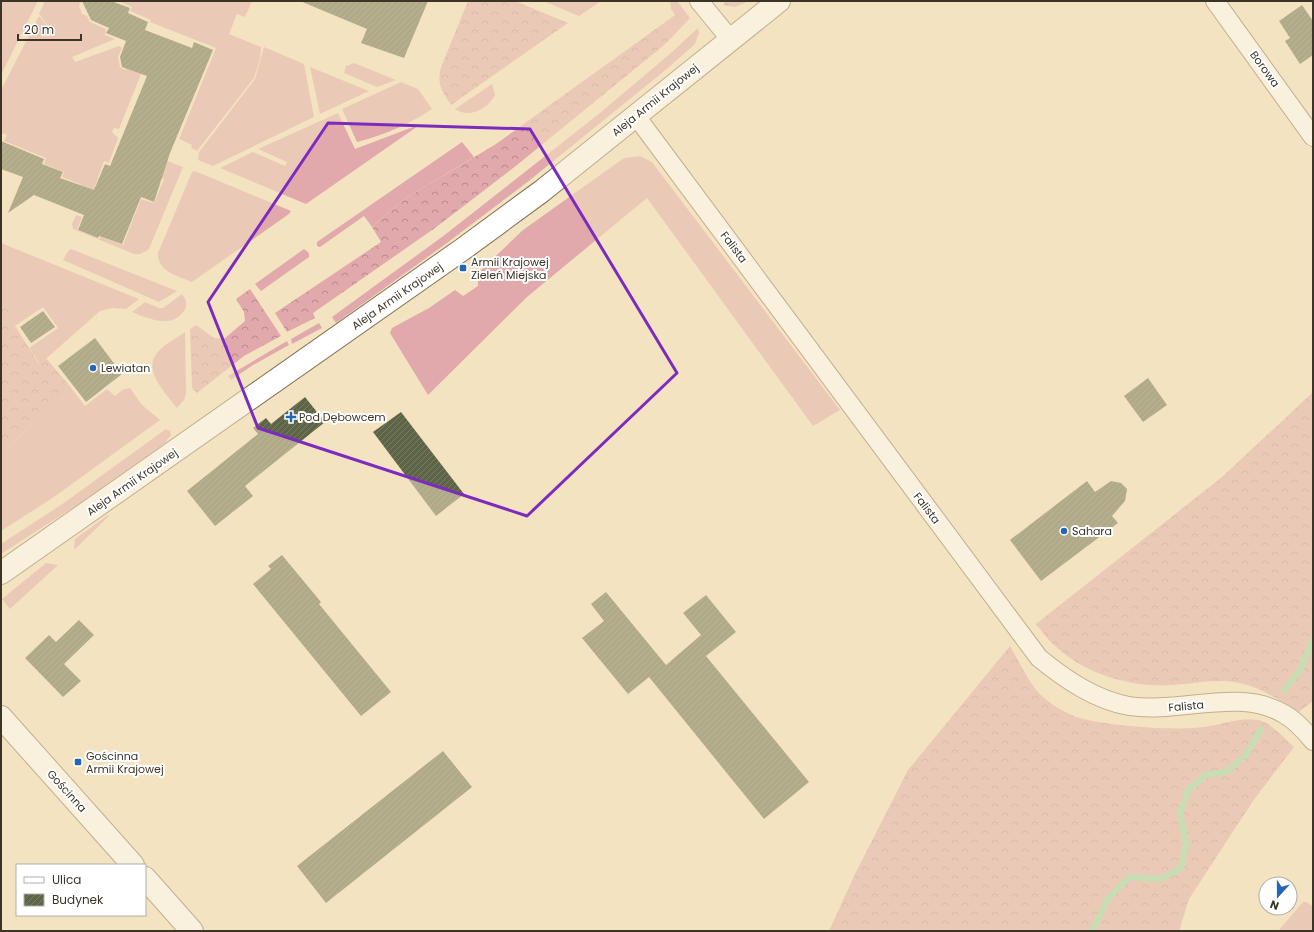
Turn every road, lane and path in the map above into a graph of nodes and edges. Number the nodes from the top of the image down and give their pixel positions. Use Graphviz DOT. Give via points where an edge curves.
graph roads {
  1 [pos="699,1"];
  2 [pos="779,1"];
  3 [pos="1215,1"];
  4 [pos="731,40"];
  5 [pos="636,116"];
  6 [pos="1313,137"];
  7 [pos="1,573"];
  8 [pos="1,717"];
  9 [pos="1313,741"];
  10 [pos="132,864"];
  11 [pos="146,879"];
  12 [pos="192,931"];
  1 -- 4 [label="street"];
  2 -- 4 [label="street, Aleja Armii Krajowej"];
  3 -- 6 [label="street, Borowa"];
  4 -- 5 [label="street, Aleja Armii Krajowej"];
  5 -- 7 [label="street, Aleja Armii Krajowej" via="463,249"];
  5 -- 9 [label="street, Falista" via="1039,658 1058,673 1102,698 1128,705 1149,708 1234,702 1269,706 1285,714"];
  8 -- 10 [label="street, Gościnna"];
  11 -- 12 [label="street"];
}
